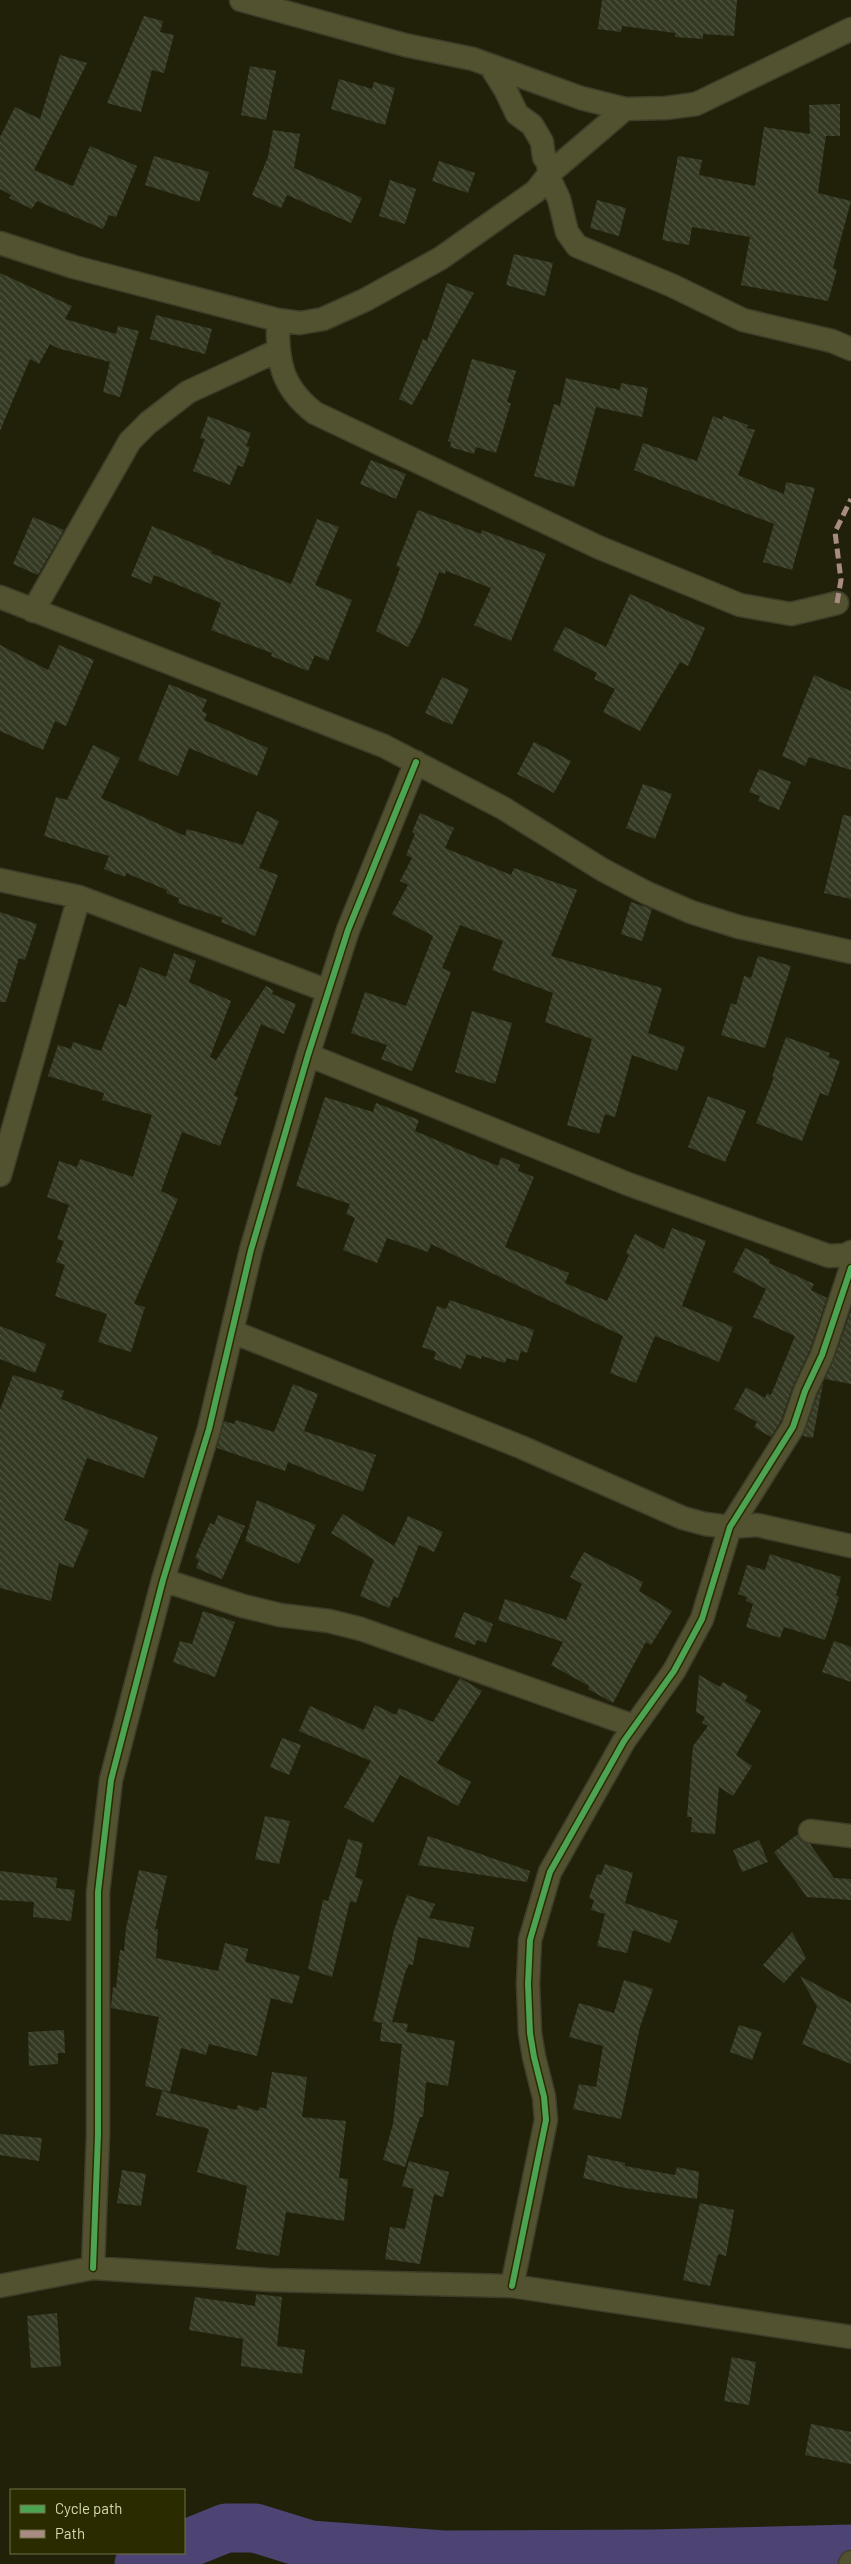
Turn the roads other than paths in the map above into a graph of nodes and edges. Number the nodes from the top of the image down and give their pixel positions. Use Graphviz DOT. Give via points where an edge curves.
graph roads {
  1 [pos="241,0"];
  2 [pos="851,29"];
  3 [pos="491,67"];
  4 [pos="625,109"];
  5 [pos="550,174"];
  6 [pos="0,243"];
  7 [pos="278,320"];
  8 [pos="851,349"];
  9 [pos="277,351"];
  10 [pos="0,597"];
  11 [pos="836,603"];
  12 [pos="33,611"];
  13 [pos="416,762"];
  14 [pos="0,880"];
  15 [pos="79,898"];
  16 [pos="851,952"];
  17 [pos="328,991"];
  18 [pos="308,1055"];
  19 [pos="0,1175"];
  20 [pos="851,1252"];
  21 [pos="851,1268"];
  22 [pos="233,1332"];
  23 [pos="730,1527"];
  24 [pos="851,1546"];
  25 [pos="163,1580"];
  26 [pos="634,1726"];
  27 [pos="810,1831"];
  28 [pos="851,1836"];
  29 [pos="93,2268"];
  30 [pos="0,2286"];
  31 [pos="512,2286"];
  32 [pos="851,2337"];
  1 -- 3 [label="street" via="405,45 473,59"];
  2 -- 4 [label="street" via="696,104"];
  3 -- 4 [label="street" via="581,98"];
  3 -- 5 [label="street" via="517,114 537,132"];
  4 -- 5 [label="street"];
  5 -- 7 [label="street" via="536,191 516,206 400,283 323,319 300,323"];
  5 -- 8 [label="street" via="567,232 577,246 634,268 743,320 832,341"];
  6 -- 7 [label="street" via="74,267"];
  7 -- 9 [label="street"];
  9 -- 11 [label="street" via="286,382 298,401 315,413 598,547 740,605 791,614"];
  9 -- 12 [label="street" via="188,392 148,422 130,441"];
  10 -- 12 [label="street"];
  12 -- 13 [label="street" via="384,746"];
  13 -- 16 [label="street" via="503,808 603,870 647,893 691,912 739,927"];
  13 -- 17 [label="street" via="348,930"];
  14 -- 15 [label="street"];
  15 -- 17 [label="street"];
  15 -- 19 [label="street"];
  17 -- 18 [label="street"];
  18 -- 20 [label="street" via="628,1184 829,1256"];
  18 -- 22 [label="street" via="251,1250"];
  21 -- 23 [label="street" via="822,1355 793,1427"];
  22 -- 23 [label="street" via="521,1448 684,1518"];
  22 -- 25 [label="street" via="209,1429"];
  23 -- 24 [label="street" via="757,1525"];
  23 -- 26 [label="street" via="702,1619 674,1672"];
  25 -- 26 [label="street" via="243,1606 361,1629"];
  25 -- 29 [label="street" via="111,1780 102,1844 98,1892 98,2135"];
  26 -- 31 [label="street" via="550,1872 530,1940 530,2033 546,2120"];
  27 -- 28 [label="street"];
  29 -- 30 [label="street"];
  29 -- 31 [label="street" via="270,2280"];
  31 -- 32 [label="street"];
}
